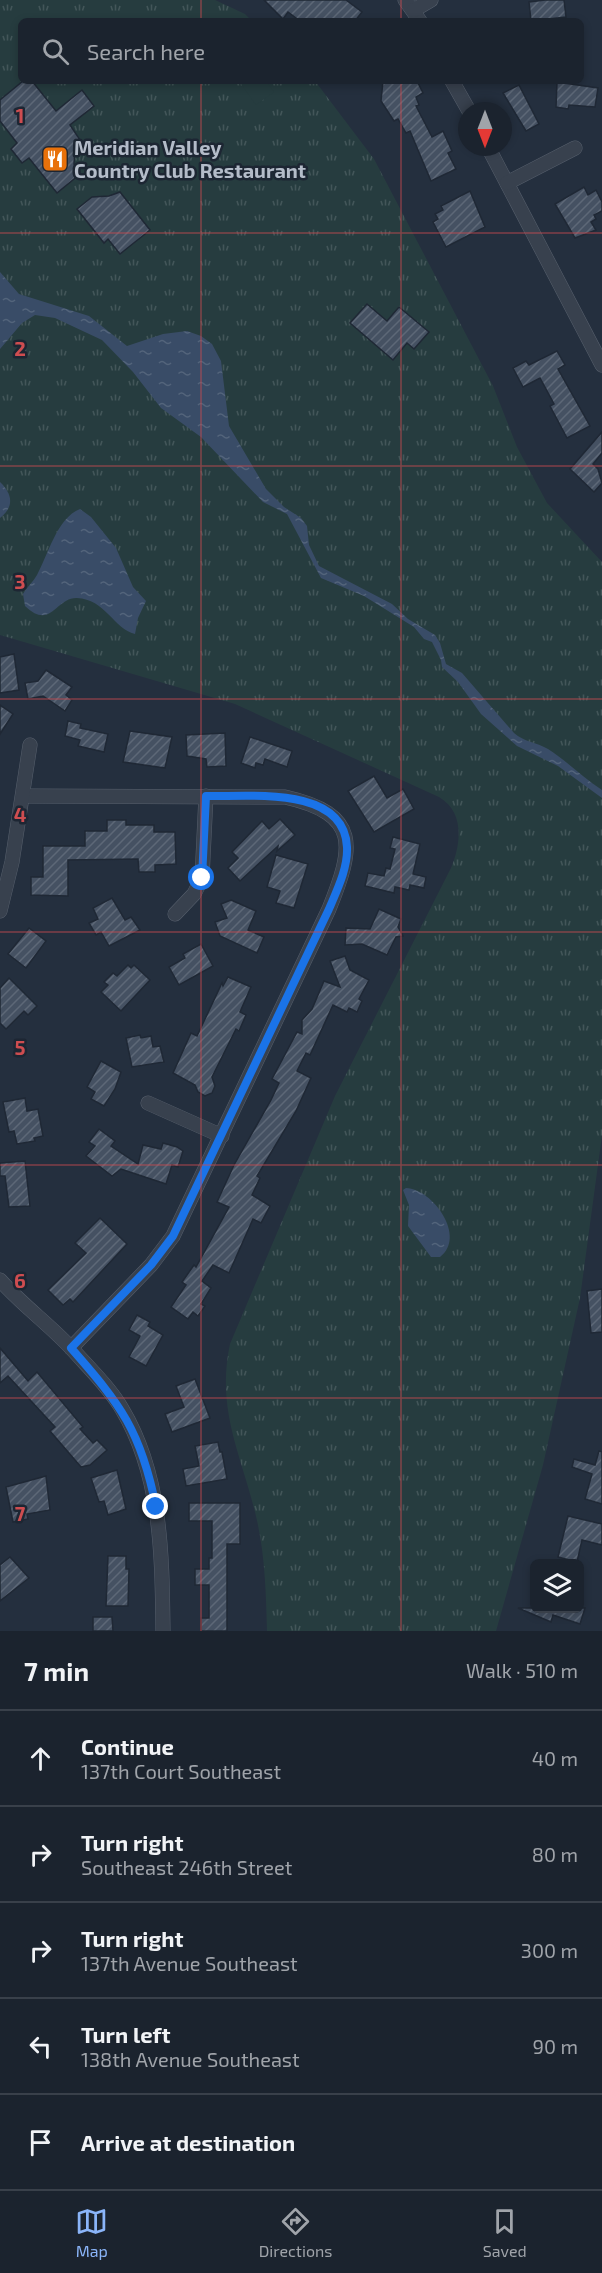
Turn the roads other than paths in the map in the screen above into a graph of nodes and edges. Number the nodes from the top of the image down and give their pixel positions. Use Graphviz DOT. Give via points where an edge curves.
graph roads {
  1 [pos="431,0"];
  2 [pos="413,10"];
  3 [pos="454,84"];
  4 [pos="464,102"];
  5 [pos="575,148"];
  6 [pos="493,156"];
  7 [pos="507,183"];
  8 [pos="602,365"];
  9 [pos="30,745"];
  10 [pos="23,796"];
  11 [pos="206,796"];
  12 [pos="0,911"];
  13 [pos="175,914"];
  14 [pos="148,1103"];
  15 [pos="222,1136"];
  16 [pos="0,1280"];
  17 [pos="71,1348"];
  18 [pos="163,1631"];
  1 -- 2 [label="street"];
  3 -- 4 [label="street"];
  5 -- 7 [label="street"];
  6 -- 7 [label="street"];
  7 -- 8 [label="street"];
  9 -- 10 [label="street"];
  10 -- 11 [label="street"];
  10 -- 12 [label="street"];
  11 -- 13 [label="street" via="202,878 194,894"];
  11 -- 15 [label="street" via="285,797 319,806 338,822 346,836 347,849 339,886"];
  14 -- 15 [label="street"];
  15 -- 17 [label="street" via="173,1236 151,1265"];
  16 -- 17 [label="street"];
  17 -- 18 [label="street" via="121,1407 138,1439 149,1473 160,1539"];
}
